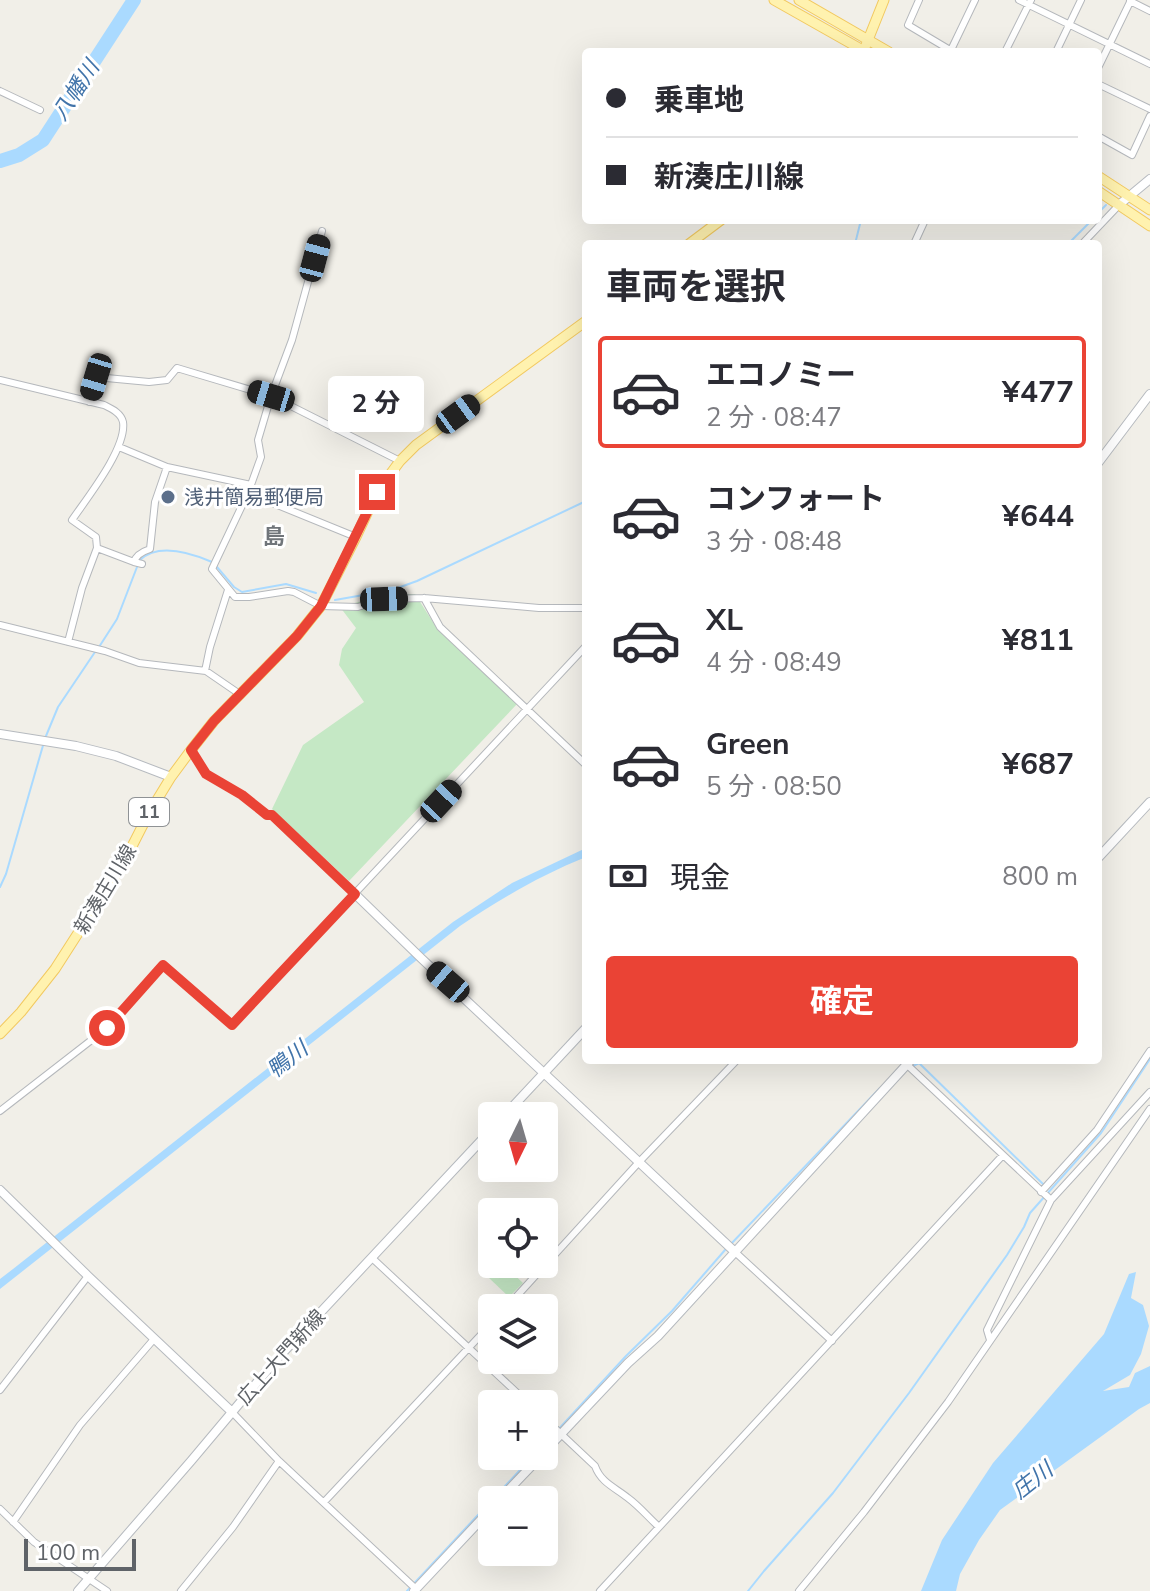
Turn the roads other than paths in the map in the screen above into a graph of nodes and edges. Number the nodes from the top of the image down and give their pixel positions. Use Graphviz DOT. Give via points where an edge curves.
graph roads {
  1 [pos="774,0"];
  2 [pos="799,0"];
  3 [pos="884,0"];
  4 [pos="919,0"];
  5 [pos="975,0"];
  6 [pos="1019,0"];
  7 [pos="1081,0"];
  8 [pos="1130,0"];
  9 [pos="1030,2"];
  10 [pos="1150,11"];
  11 [pos="1069,24"];
  12 [pos="868,40"];
  13 [pos="1109,44"];
  14 [pos="857,48"];
  15 [pos="865,48"];
  16 [pos="882,48"];
  17 [pos="947,48"];
  18 [pos="953,48"];
  19 [pos="1007,48"];
  20 [pos="1058,48"];
  21 [pos="1102,59"];
  22 [pos="1150,64"];
  23 [pos="1102,86"];
  24 [pos="0,91"];
  25 [pos="1150,109"];
  26 [pos="40,110"];
  27 [pos="1150,116"];
  28 [pos="1102,138"];
  29 [pos="1102,178"];
  30 [pos="1150,179"];
  31 [pos="1102,193"];
  32 [pos="1130,196"];
  33 [pos="1120,204"];
  34 [pos="1150,210"];
  35 [pos="1102,223"];
  36 [pos="716,224"];
  37 [pos="1101,224"];
  38 [pos="1150,226"];
  39 [pos="322,231"];
  40 [pos="694,240"];
  41 [pos="1086,240"];
  42 [pos="582,324"];
  43 [pos="0,380"];
  44 [pos="1150,394"];
  45 [pos="271,396"];
  46 [pos="89,402"];
  47 [pos="119,447"];
  48 [pos="1102,458"];
  49 [pos="400,461"];
  50 [pos="167,467"];
  51 [pos="250,489"];
  52 [pos="356,537"];
  53 [pos="97,548"];
  54 [pos="228,590"];
  55 [pos="424,598"];
  56 [pos="321,606"];
  57 [pos="582,608"];
  58 [pos="0,625"];
  59 [pos="68,642"];
  60 [pos="582,650"];
  61 [pos="205,671"];
  62 [pos="241,695"];
  63 [pos="526,709"];
  64 [pos="0,734"];
  65 [pos="191,750"];
  66 [pos="582,761"];
  67 [pos="171,777"];
  68 [pos="1150,802"];
  69 [pos="1102,854"];
  70 [pos="355,894"];
  71 [pos="582,1032"];
  72 [pos="0,1034"];
  73 [pos="1150,1051"];
  74 [pos="733,1064"];
  75 [pos="904,1064"];
  76 [pos="910,1064"];
  77 [pos="544,1072"];
  78 [pos="1150,1092"];
  79 [pos="517,1102"];
  80 [pos="1150,1109"];
  81 [pos="0,1111"];
  82 [pos="478,1144"];
  83 [pos="1003,1155"];
  84 [pos="640,1161"];
  85 [pos="0,1190"];
  86 [pos="1041,1192"];
  87 [pos="1051,1200"];
  88 [pos="735,1252"];
  89 [pos="372,1258"];
  90 [pos="88,1276"];
  91 [pos="519,1294"];
  92 [pos="478,1338"];
  93 [pos="154,1339"];
  94 [pos="990,1340"];
  95 [pos="832,1341"];
  96 [pos="469,1348"];
  97 [pos="0,1390"];
  98 [pos="514,1390"];
  99 [pos="232,1412"];
  100 [pos="558,1431"];
  101 [pos="561,1434"];
  102 [pos="558,1437"];
  103 [pos="279,1461"];
  104 [pos="527,1470"];
  105 [pos="512,1486"];
  106 [pos="324,1502"];
  107 [pos="0,1509"];
  108 [pos="13,1522"];
  109 [pos="478,1523"];
  110 [pos="658,1526"];
  111 [pos="89,1579"];
  112 [pos="417,1590"];
  113 [pos="78,1591"];
  114 [pos="107,1591"];
  115 [pos="181,1591"];
  116 [pos="600,1591"];
  117 [pos="799,1591"];
  1 -- 14 [label="main road"];
  2 -- 12 [label="main road"];
  3 -- 12 [label="main road"];
  4 -- 17 [label="street" via="908,25"];
  5 -- 18 [label="street"];
  6 -- 9 [label="street"];
  7 -- 11 [label="street"];
  8 -- 10 [label="street"];
  8 -- 13 [label="street"];
  9 -- 11 [label="street"];
  9 -- 19 [label="street"];
  11 -- 13 [label="street"];
  11 -- 20 [label="street"];
  12 -- 15 [label="main road"];
  12 -- 16 [label="main road"];
  13 -- 21 [label="street"];
  13 -- 22 [label="street"];
  23 -- 25 [label="street"];
  24 -- 26 [label="street"];
  27 -- 28 [label="street" via="1132,155"];
  29 -- 32 [label="main road"];
  30 -- 32 [label="street"];
  31 -- 33 [label="main road"];
  32 -- 33 [label="street"];
  32 -- 34 [label="main road"];
  33 -- 35 [label="street"];
  33 -- 38 [label="main road"];
  36 -- 40 [label="main road"];
  37 -- 41 [label="street"];
  39 -- 45 [label="street"];
  42 -- 49 [label="main road, 新湊庄川線 / 11"];
  43 -- 46 [label="street"];
  44 -- 48 [label="street"];
  45 -- 46 [label="street" via="177,368 167,380 96,377"];
  45 -- 49 [label="street"];
  45 -- 51 [label="street"];
  46 -- 47 [label="street" via="117,412 123,422"];
  47 -- 50 [label="street"];
  47 -- 53 [label="street" via="72,520 96,537"];
  49 -- 52 [label="main road, 新湊庄川線 / 11" via="377,492"];
  50 -- 51 [label="street"];
  50 -- 53 [label="street" via="155,502 150,549 135,559 138,563"];
  51 -- 52 [label="street"];
  51 -- 54 [label="street" via="212,569"];
  52 -- 56 [label="main road, 新湊庄川線 / 11"];
  53 -- 59 [label="street"];
  54 -- 56 [label="street" via="235,597 294,592"];
  54 -- 61 [label="street"];
  55 -- 56 [label="street"];
  55 -- 57 [label="street"];
  55 -- 63 [label="street" via="440,627"];
  56 -- 62 [label="main road, 新湊庄川線 / 11"];
  58 -- 59 [label="street"];
  59 -- 61 [label="street" via="139,663"];
  60 -- 63 [label="street"];
  61 -- 62 [label="street"];
  62 -- 65 [label="main road, 新湊庄川線 / 11"];
  63 -- 66 [label="street"];
  63 -- 70 [label="street"];
  64 -- 67 [label="street" via="76,746"];
  65 -- 67 [label="main road, 新湊庄川線 / 11"];
  65 -- 70 [label="street" via="206,774 272,815"];
  67 -- 72 [label="main road, 新湊庄川線 / 11" via="55,969"];
  68 -- 69 [label="street"];
  70 -- 77 [label="street"];
  70 -- 81 [label="street" via="232,1025 163,965 107,1028"];
  71 -- 77 [label="street"];
  73 -- 86 [label="street" via="1097,1130"];
  74 -- 84 [label="street"];
  75 -- 88 [label="street"];
  76 -- 83 [label="street"];
  77 -- 79 [label="street"];
  77 -- 84 [label="street"];
  78 -- 87 [label="street"];
  80 -- 94 [label="street"];
  82 -- 89 [label="street, 広上大門新線"];
  83 -- 86 [label="street"];
  83 -- 95 [label="street"];
  84 -- 88 [label="street"];
  84 -- 91 [label="street"];
  85 -- 90 [label="street"];
  86 -- 87 [label="street"];
  87 -- 94 [label="street" via="987,1330"];
  88 -- 95 [label="street"];
  88 -- 101 [label="street"];
  89 -- 96 [label="street"];
  89 -- 99 [label="street, 広上大門新線"];
  90 -- 93 [label="street"];
  90 -- 97 [label="street"];
  92 -- 96 [label="street"];
  93 -- 99 [label="street"];
  93 -- 108 [label="street" via="80,1425"];
  94 -- 117 [label="street" via="948,1402"];
  95 -- 110 [label="street"];
  96 -- 98 [label="street"];
  96 -- 106 [label="street"];
  99 -- 103 [label="street"];
  99 -- 111 [label="street, 広上大門新線"];
  100 -- 101 [label="street"];
  101 -- 102 [label="street"];
  101 -- 110 [label="street"];
  103 -- 106 [label="street"];
  103 -- 115 [label="street"];
  104 -- 105 [label="street"];
  106 -- 112 [label="street"];
  107 -- 108 [label="street"];
  108 -- 111 [label="street"];
  109 -- 112 [label="street"];
  110 -- 116 [label="street"];
  111 -- 113 [label="street, 広上大門新線"];
  111 -- 114 [label="street"];
}
